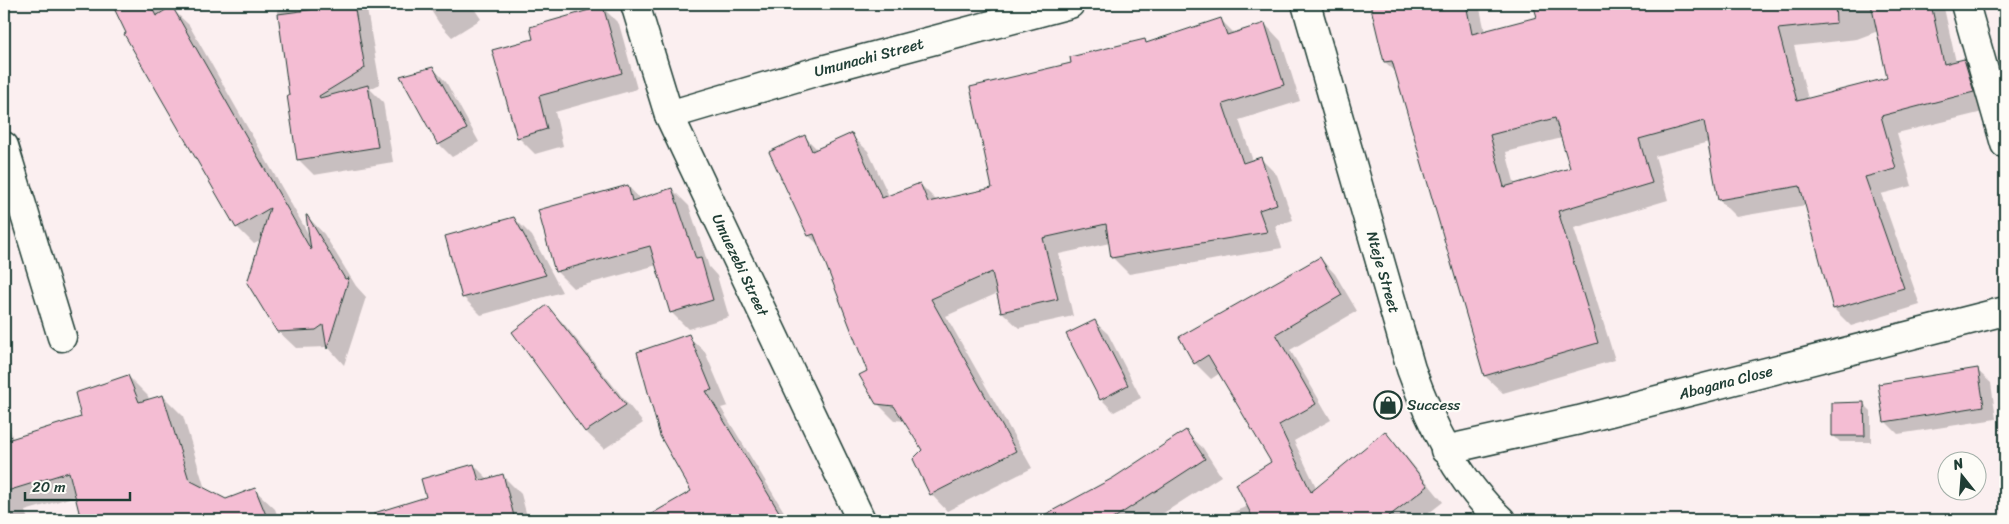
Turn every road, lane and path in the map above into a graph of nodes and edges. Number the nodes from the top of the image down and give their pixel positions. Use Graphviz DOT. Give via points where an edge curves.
graph roads {
  1 [pos="635,4"];
  2 [pos="1070,4"];
  3 [pos="1306,4"];
  4 [pos="1965,4"];
  5 [pos="669,114"];
  6 [pos="2005,144"];
  7 [pos="4,146"];
  8 [pos="2005,311"];
  9 [pos="62,337"];
  10 [pos="1446,450"];
  11 [pos="861,520"];
  12 [pos="1501,520"];
  1 -- 5 [label="street, Umuezebi Street"];
  2 -- 5 [label="street, Umunachi Street"];
  3 -- 10 [label="street, Nteje Street" via="1411,369"];
  4 -- 6 [label="street"];
  5 -- 11 [label="street, Umuezebi Street"];
  7 -- 9 [label="street"];
  8 -- 10 [label="street, Abagana Close" via="1578,420"];
  10 -- 12 [label="street, Nteje Street" via="1487,508"];
}
